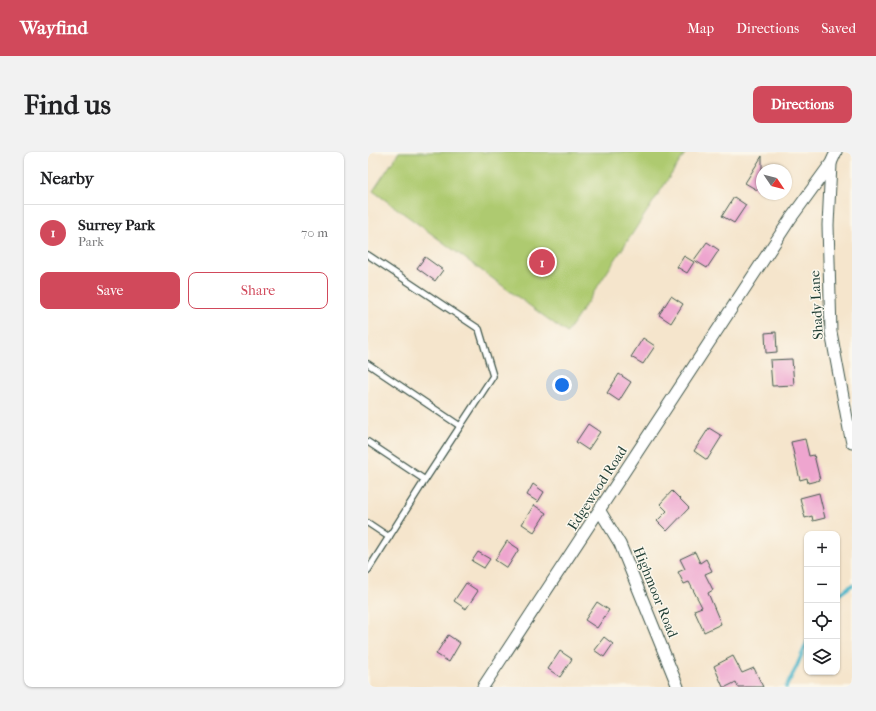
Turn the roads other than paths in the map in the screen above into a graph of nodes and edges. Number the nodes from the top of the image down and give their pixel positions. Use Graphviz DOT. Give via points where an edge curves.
graph roads {
  1 [pos="836,152"];
  2 [pos="831,163"];
  3 [pos="368,255"];
  4 [pos="368,364"];
  5 [pos="460,426"];
  6 [pos="368,442"];
  7 [pos="852,443"];
  8 [pos="425,480"];
  9 [pos="600,511"];
  10 [pos="368,523"];
  11 [pos="389,537"];
  12 [pos="368,570"];
  13 [pos="483,687"];
  14 [pos="678,687"];
  1 -- 2 [label="street"];
  2 -- 7 [label="street, Shady Lane" via="828,225 831,332"];
  2 -- 9 [label="street, Edgewood Road" via="791,218"];
  3 -- 5 [label="lane" via="479,329 493,376"];
  4 -- 5 [label="lane"];
  5 -- 8 [label="lane"];
  6 -- 8 [label="lane"];
  8 -- 11 [label="lane"];
  9 -- 13 [label="street, Edgewood Road"];
  9 -- 14 [label="street, Highmoor Road" via="620,544"];
  10 -- 11 [label="lane"];
  11 -- 12 [label="lane"];
}
